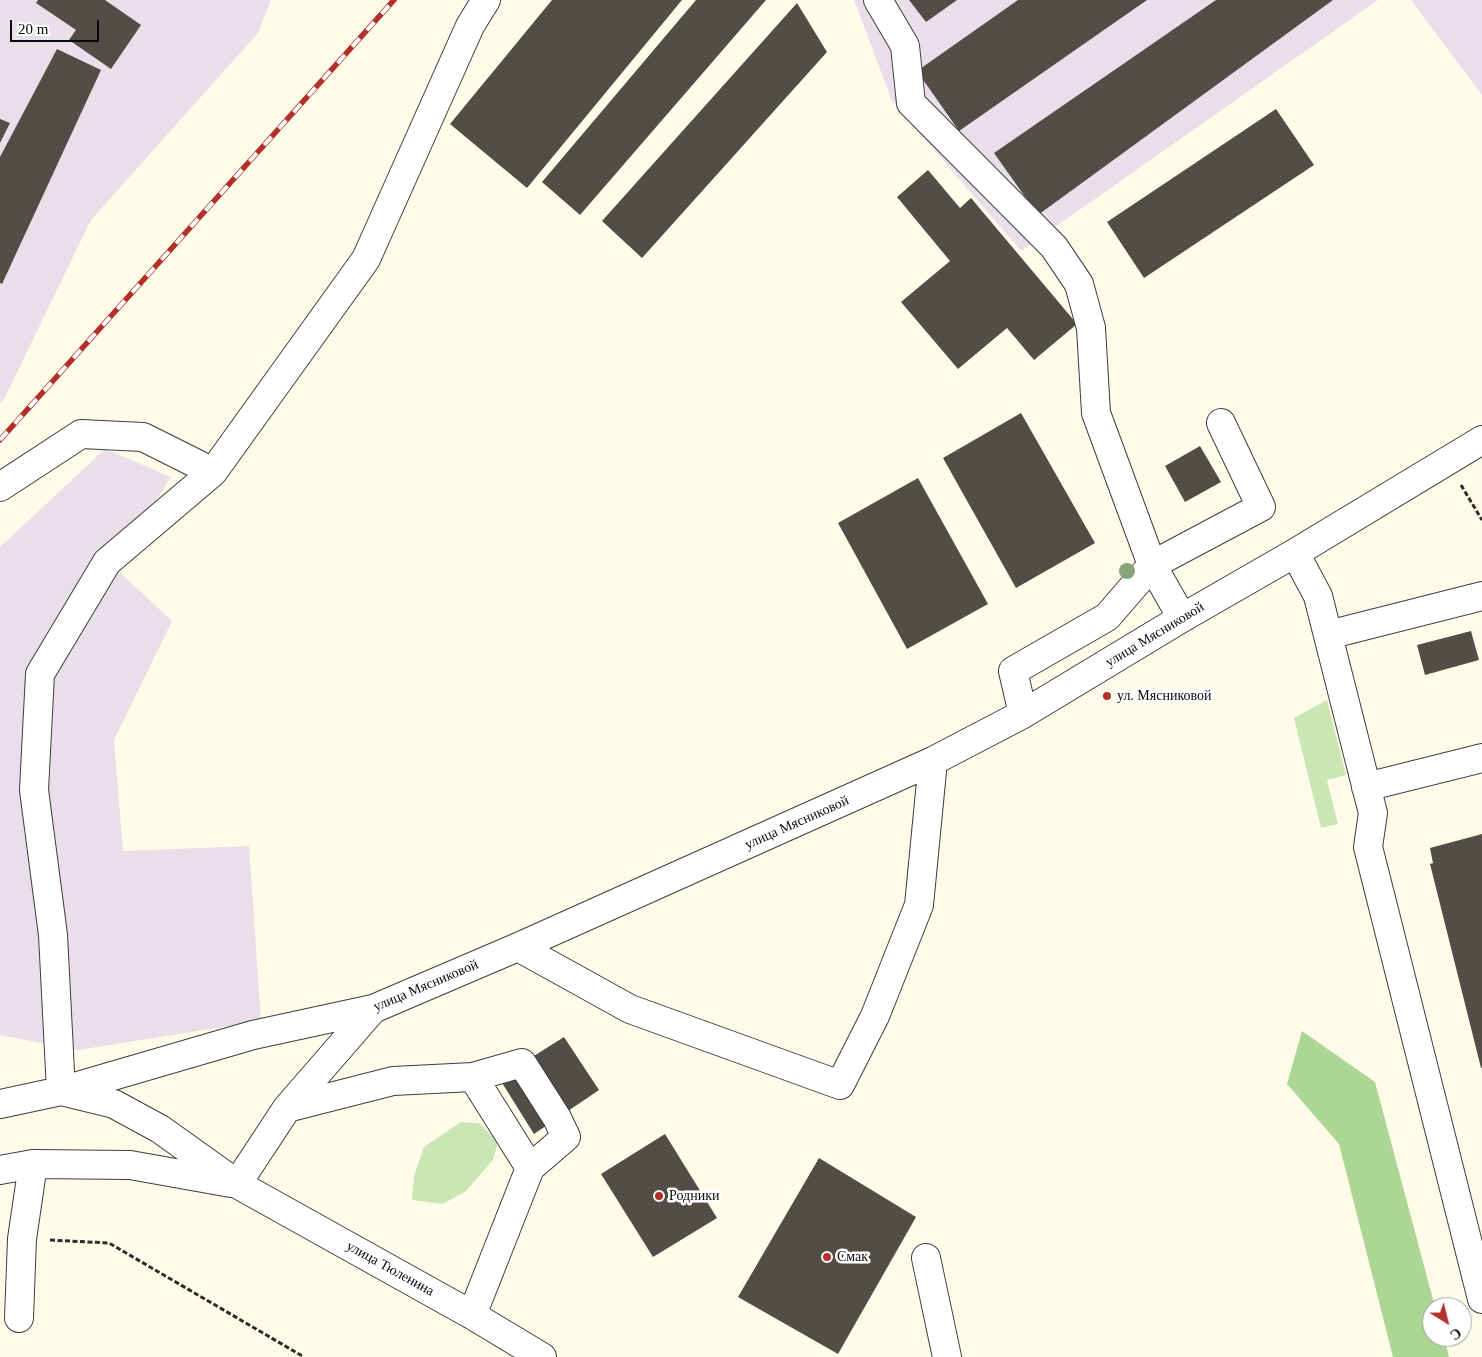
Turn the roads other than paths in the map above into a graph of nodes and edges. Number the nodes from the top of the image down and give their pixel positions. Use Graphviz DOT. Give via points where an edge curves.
graph roads {
  1 [pos="486,0"];
  2 [pos="878,0"];
  3 [pos="1221,423"];
  4 [pos="1482,440"];
  5 [pos="213,472"];
  6 [pos="0,487"];
  7 [pos="1295,553"];
  8 [pos="1152,565"];
  9 [pos="1482,596"];
  10 [pos="1182,618"];
  11 [pos="1328,635"];
  12 [pos="1023,714"];
  13 [pos="1482,758"];
  14 [pos="934,762"];
  15 [pos="1366,787"];
  16 [pos="518,947"];
  17 [pos="373,1009"];
  18 [pos="473,1077"];
  19 [pos="61,1091"];
  20 [pos="0,1104"];
  21 [pos="287,1108"];
  22 [pos="34,1164"];
  23 [pos="530,1168"];
  24 [pos="0,1170"];
  25 [pos="237,1184"];
  26 [pos="926,1258"];
  27 [pos="1482,1299"];
  28 [pos="472,1315"];
  29 [pos="19,1318"];
  30 [pos="542,1357"];
  31 [pos="947,1357"];
  1 -- 5 [label="street" via="470,26 366,260"];
  2 -- 8 [label="street" via="905,46 911,103 1054,247 1079,284 1092,328 1096,413"];
  3 -- 8 [label="street" via="1260,507"];
  4 -- 7 [label="street, улица Мясниковой"];
  5 -- 6 [label="street" via="143,437 81,434"];
  5 -- 19 [label="street" via="107,562 40,674 34,790 53,935"];
  7 -- 10 [label="street, улица Мясниковой"];
  7 -- 11 [label="street" via="1316,590"];
  8 -- 10 [label="street"];
  8 -- 12 [label="street" via="1107,617 1013,671"];
  9 -- 11 [label="street"];
  10 -- 12 [label="street, улица Мясниковой"];
  11 -- 15 [label="street"];
  12 -- 14 [label="street, улица Мясниковой"];
  13 -- 15 [label="street"];
  14 -- 16 [label="street, улица Мясниковой"];
  14 -- 16 [label="street" via="918,906 875,1016 840,1085 630,1009"];
  15 -- 27 [label="street" via="1374,816 1368,847"];
  16 -- 17 [label="street, улица Мясниковой"];
  17 -- 19 [label="street, улица Мясниковой" via="253,1035"];
  17 -- 21 [label="street"];
  18 -- 21 [label="street" via="393,1080"];
  18 -- 23 [label="street"];
  18 -- 23 [label="street" via="522,1063 547,1102 566,1137"];
  19 -- 20 [label="street, улица Мясниковой"];
  19 -- 25 [label="street, улица Мясниковой" via="114,1104 160,1129"];
  21 -- 25 [label="street"];
  22 -- 24 [label="street"];
  22 -- 25 [label="street" via="130,1165"];
  22 -- 29 [label="street" via="22,1239"];
  23 -- 28 [label="street"];
  25 -- 28 [label="street, улица Тюленина"];
  26 -- 31 [label="street"];
  28 -- 30 [label="street, улица Тюленина"];
}
